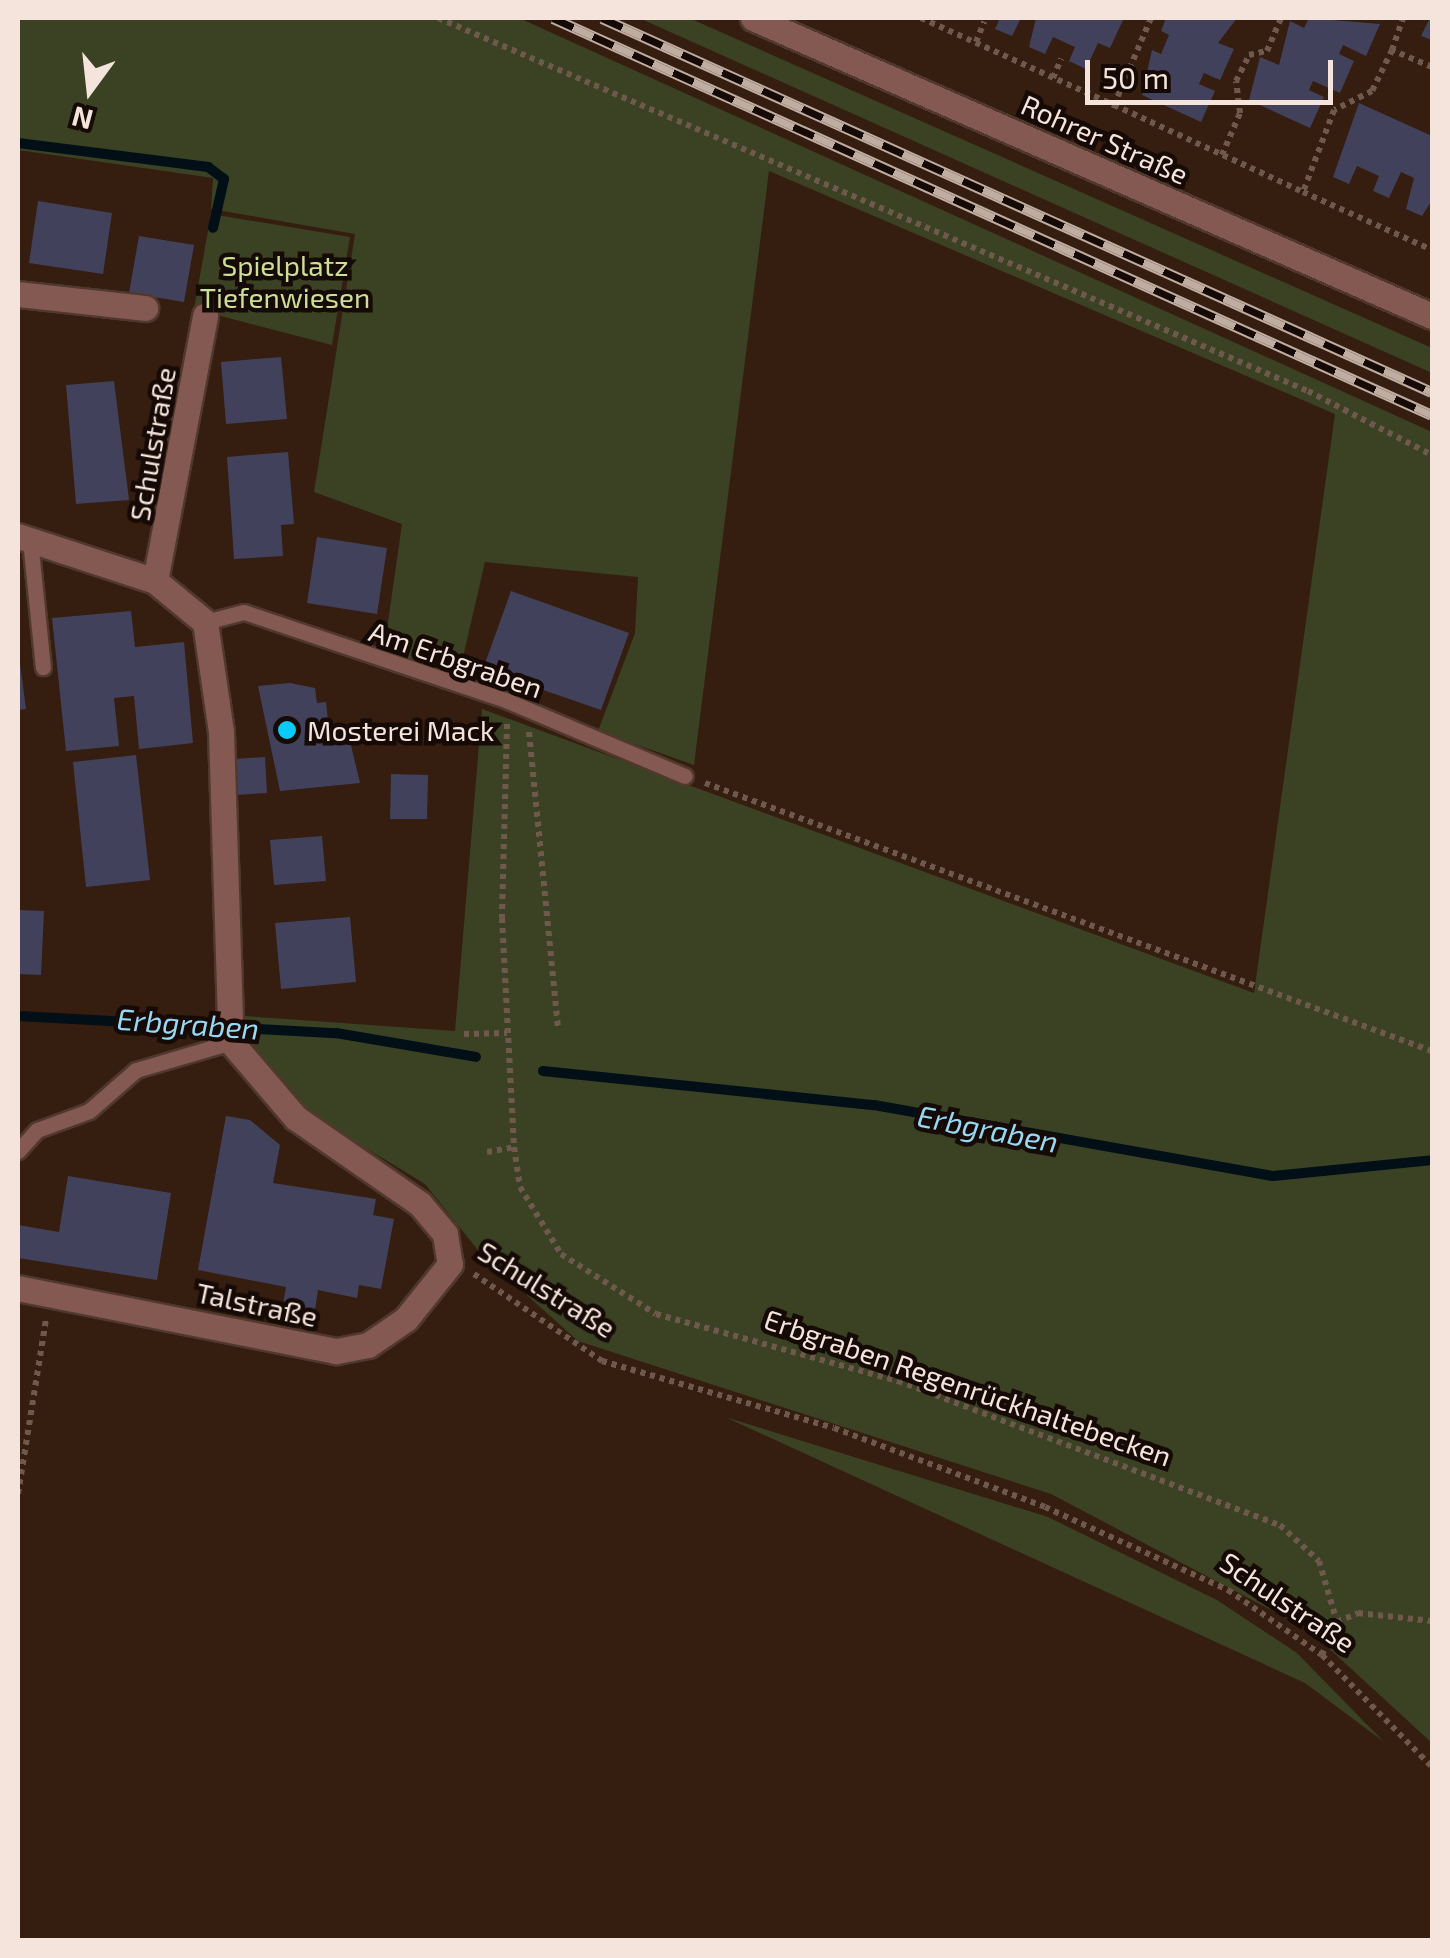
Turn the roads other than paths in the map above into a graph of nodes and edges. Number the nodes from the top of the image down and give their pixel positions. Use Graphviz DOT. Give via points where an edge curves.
graph roads {
  1 [pos="769,21"];
  2 [pos="18,294"];
  3 [pos="146,308"];
  4 [pos="205,316"];
  5 [pos="1432,316"];
  6 [pos="24,538"];
  7 [pos="154,581"];
  8 [pos="205,622"];
  9 [pos="43,667"];
  10 [pos="686,776"];
  11 [pos="231,1042"];
  12 [pos="18,1150"];
  13 [pos="450,1264"];
  14 [pos="18,1288"];
  1 -- 5 [label="street, Rohrer Straße"];
  2 -- 3 [label="street"];
  4 -- 7 [label="street, Schulstraße"];
  6 -- 7 [label="street"];
  6 -- 9 [label="lane"];
  7 -- 8 [label="street"];
  8 -- 10 [label="lane, Am Erbgraben" via="244,612 508,701"];
  8 -- 11 [label="street" via="221,732"];
  11 -- 12 [label="lane" via="136,1070 89,1111 37,1130"];
  11 -- 13 [label="street, Schulstraße" via="296,1118 420,1204 445,1234"];
  13 -- 14 [label="street, Talstraße" via="406,1319 353,1350"];
}
